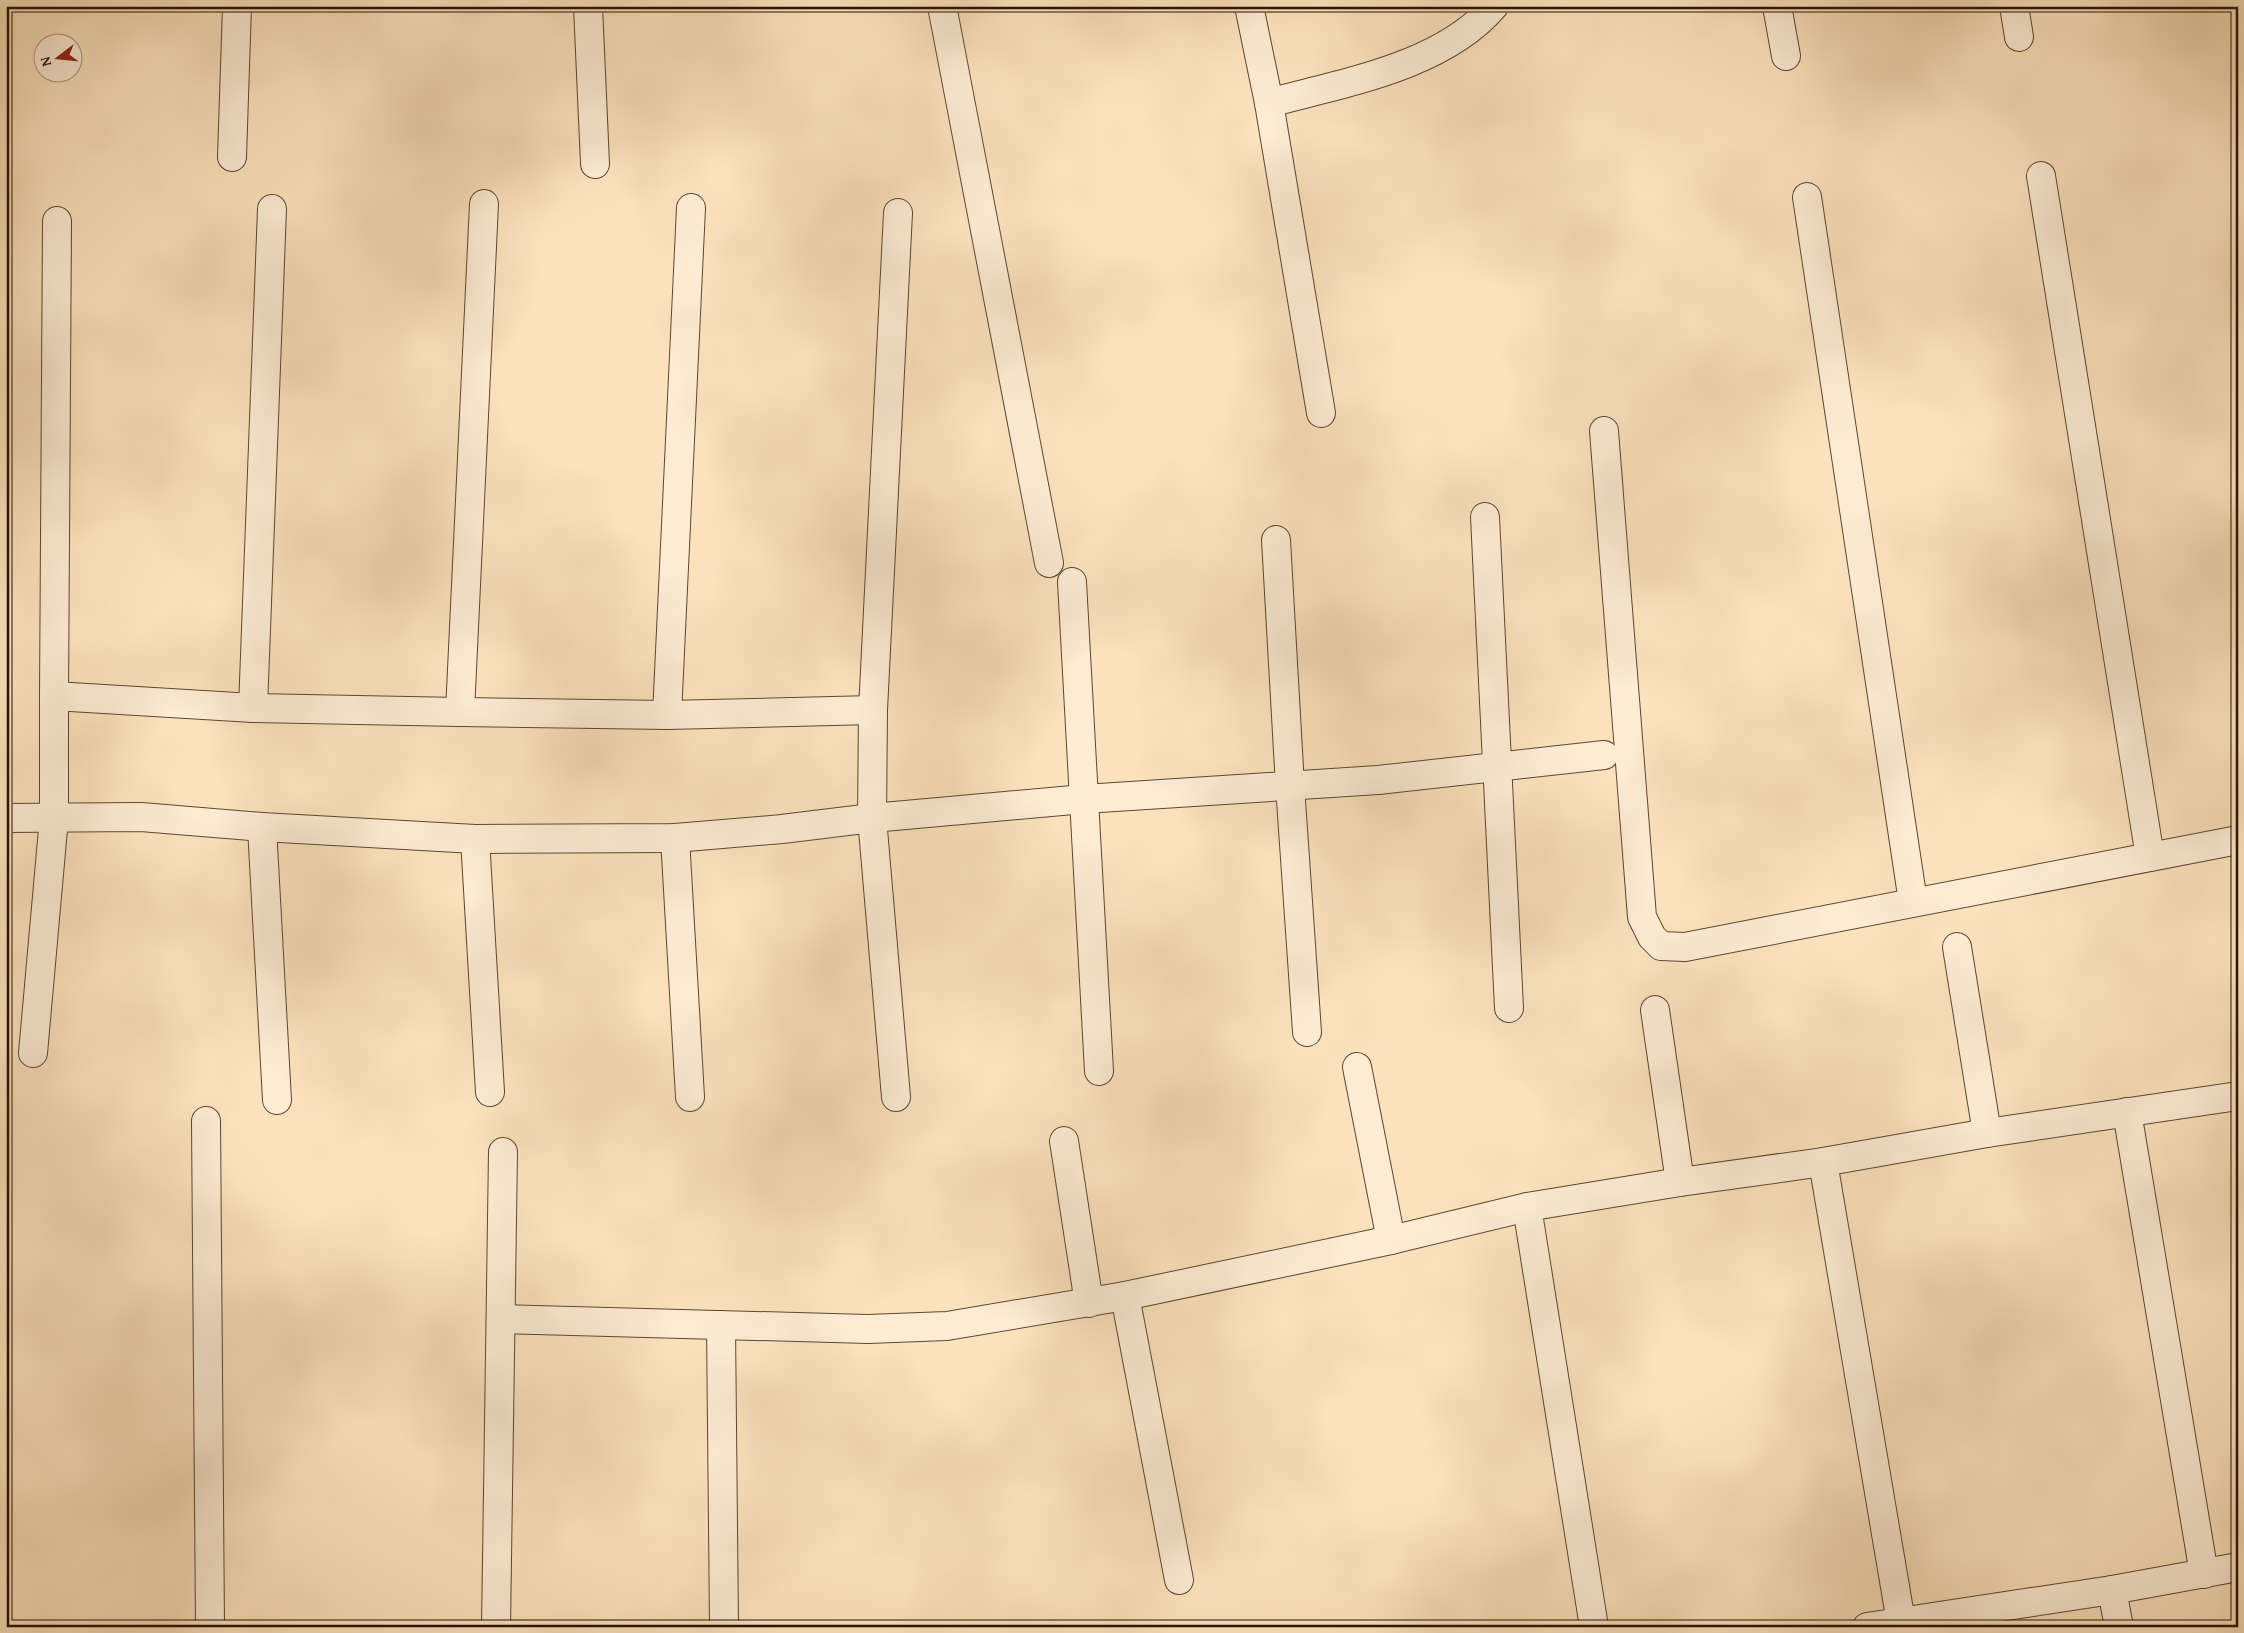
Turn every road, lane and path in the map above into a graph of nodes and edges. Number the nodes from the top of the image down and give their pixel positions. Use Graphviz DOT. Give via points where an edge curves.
graph roads {
  1 [pos="237,6"];
  2 [pos="588,6"];
  3 [pos="942,6"];
  4 [pos="1249,6"];
  5 [pos="1494,6"];
  6 [pos="1778,6"];
  7 [pos="2014,6"];
  8 [pos="2019,36"];
  9 [pos="1786,56"];
  10 [pos="1269,104"];
  11 [pos="232,157"];
  12 [pos="596,164"];
  13 [pos="2041,176"];
  14 [pos="1807,197"];
  15 [pos="484,204"];
  16 [pos="272,208"];
  17 [pos="691,208"];
  18 [pos="898,213"];
  19 [pos="58,221"];
  20 [pos="1322,413"];
  21 [pos="1604,431"];
  22 [pos="1485,517"];
  23 [pos="1276,540"];
  24 [pos="1049,563"];
  25 [pos="1072,582"];
  26 [pos="54,696"];
  27 [pos="253,708"];
  28 [pos="873,710"];
  29 [pos="460,712"];
  30 [pos="667,716"];
  31 [pos="1604,755"];
  32 [pos="1498,767"];
  33 [pos="1290,786"];
  34 [pos="1084,799"];
  35 [pos="6,818"];
  36 [pos="54,818"];
  37 [pos="872,818"];
  38 [pos="262,827"];
  39 [pos="475,838"];
  40 [pos="675,838"];
  41 [pos="2238,840"];
  42 [pos="2150,858"];
  43 [pos="1913,902"];
  44 [pos="1957,947"];
  45 [pos="1509,1008"];
  46 [pos="1655,1010"];
  47 [pos="1307,1032"];
  48 [pos="33,1053"];
  49 [pos="1357,1067"];
  50 [pos="1099,1071"];
  51 [pos="490,1092"];
  52 [pos="2238,1096"];
  53 [pos="690,1097"];
  54 [pos="896,1097"];
  55 [pos="277,1100"];
  56 [pos="2127,1112"];
  57 [pos="206,1121"];
  58 [pos="1987,1133"];
  59 [pos="1064,1141"];
  60 [pos="503,1152"];
  61 [pos="1823,1162"];
  62 [pos="1680,1182"];
  63 [pos="1528,1208"];
  64 [pos="1391,1240"];
  65 [pos="1125,1296"];
  66 [pos="1089,1303"];
  67 [pos="501,1319"];
  68 [pos="721,1325"];
  69 [pos="2238,1567"];
  70 [pos="2204,1574"];
  71 [pos="1178,1580"];
  72 [pos="2112,1590"];
  73 [pos="1901,1622"];
  74 [pos="724,1626"];
  75 [pos="210,1627"];
  76 [pos="496,1627"];
  77 [pos="1594,1627"];
  78 [pos="1867,1627"];
  79 [pos="2119,1627"];
  1 -- 11 [label="street"];
  2 -- 12 [label="street"];
  3 -- 24 [label="street"];
  4 -- 10 [label="street"];
  5 -- 10 [label="street" via="1450,43 1405,65"];
  6 -- 9 [label="street"];
  7 -- 8 [label="street"];
  10 -- 20 [label="street"];
  13 -- 42 [label="street"];
  14 -- 43 [label="street"];
  15 -- 29 [label="street"];
  16 -- 27 [label="street"];
  17 -- 30 [label="street"];
  18 -- 28 [label="street"];
  19 -- 26 [label="street"];
  21 -- 43 [label="street" via="1642,917 1652,936 1662,946 1685,947"];
  22 -- 32 [label="street"];
  23 -- 33 [label="street"];
  25 -- 34 [label="street"];
  26 -- 27 [label="street"];
  26 -- 36 [label="street"];
  27 -- 29 [label="street"];
  28 -- 30 [label="street"];
  28 -- 37 [label="street"];
  29 -- 30 [label="street"];
  31 -- 32 [label="street"];
  32 -- 33 [label="street"];
  32 -- 45 [label="street"];
  33 -- 34 [label="street"];
  33 -- 47 [label="street"];
  34 -- 37 [label="street"];
  34 -- 50 [label="street"];
  35 -- 36 [label="street"];
  36 -- 38 [label="street" via="141,817"];
  36 -- 48 [label="street"];
  37 -- 40 [label="street"];
  37 -- 54 [label="street"];
  38 -- 39 [label="street"];
  38 -- 55 [label="street"];
  39 -- 40 [label="street"];
  39 -- 51 [label="street"];
  40 -- 53 [label="street"];
  41 -- 42 [label="street"];
  42 -- 43 [label="street"];
  44 -- 58 [label="street"];
  46 -- 62 [label="street"];
  49 -- 64 [label="street"];
  52 -- 56 [label="street"];
  56 -- 58 [label="street"];
  56 -- 70 [label="street"];
  57 -- 75 [label="street"];
  58 -- 61 [label="street"];
  59 -- 66 [label="street"];
  60 -- 67 [label="street"];
  61 -- 62 [label="street"];
  61 -- 73 [label="street"];
  62 -- 63 [label="street"];
  63 -- 64 [label="street"];
  63 -- 77 [label="street"];
  64 -- 65 [label="street"];
  65 -- 66 [label="street"];
  65 -- 71 [label="street"];
  66 -- 68 [label="street" via="947,1326 868,1329"];
  67 -- 68 [label="street"];
  67 -- 76 [label="street"];
  68 -- 74 [label="street"];
  69 -- 70 [label="street"];
  70 -- 72 [label="street"];
  72 -- 73 [label="street"];
  72 -- 79 [label="street"];
  73 -- 78 [label="street"];
}
